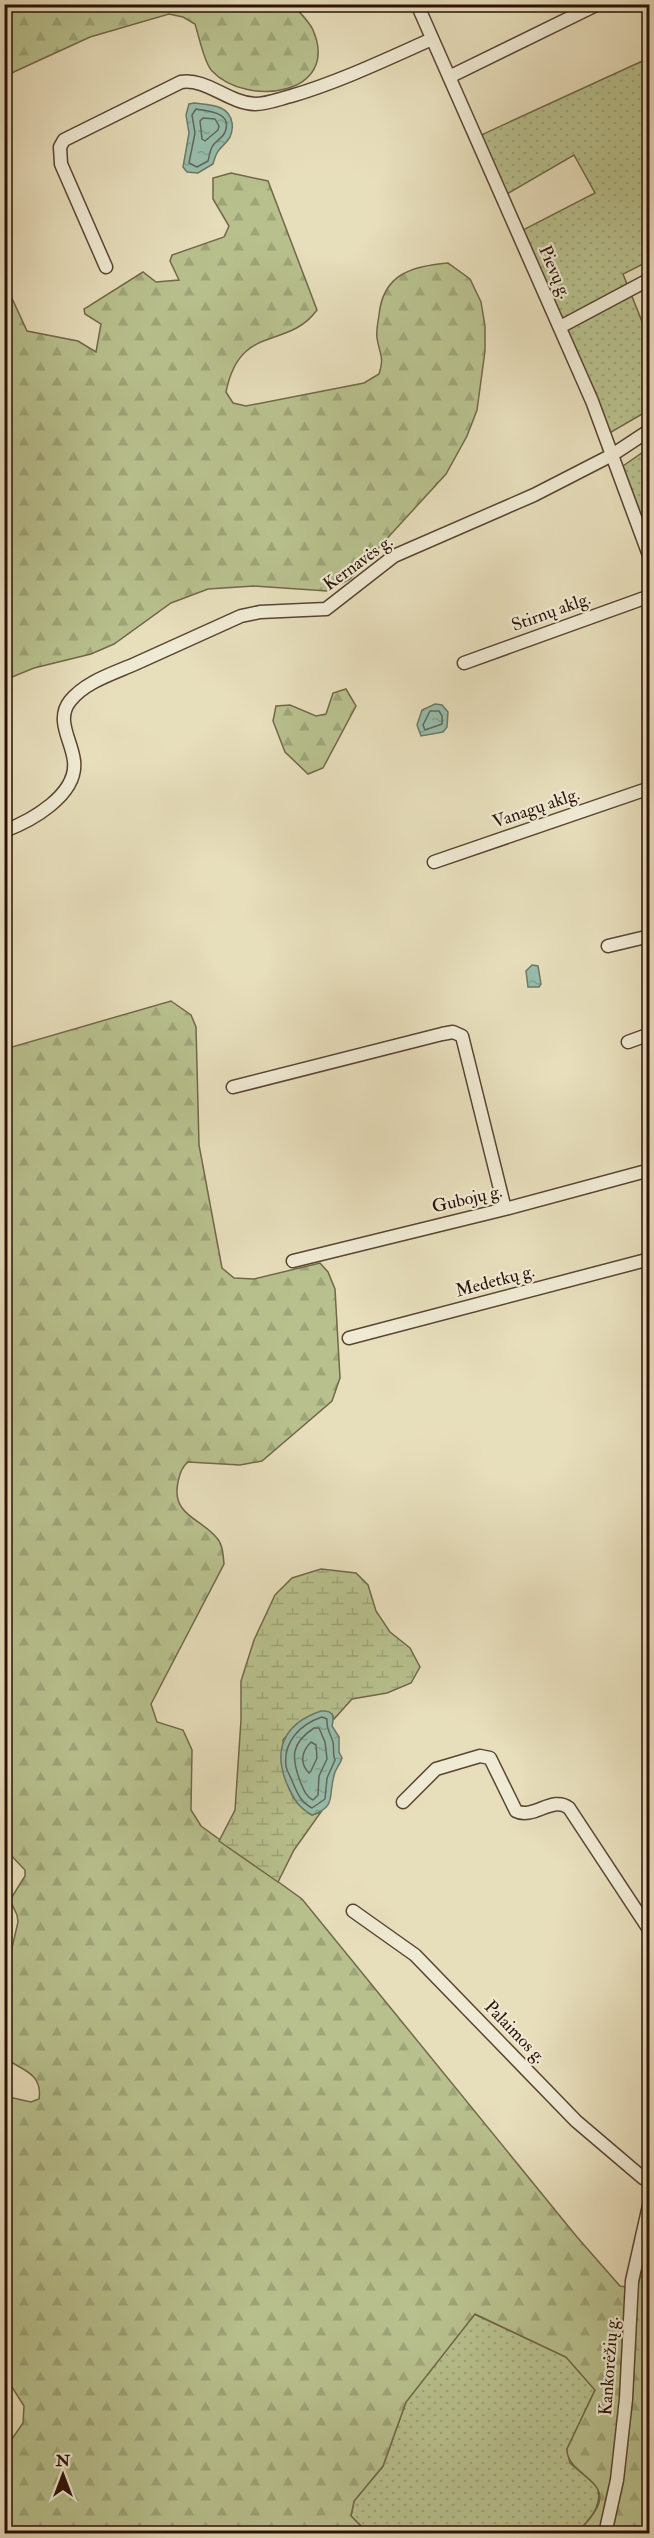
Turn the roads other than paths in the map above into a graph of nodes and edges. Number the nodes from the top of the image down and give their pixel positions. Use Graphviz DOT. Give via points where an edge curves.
graph roads {
  1 [pos="417,4"];
  2 [pos="598,4"];
  3 [pos="432,39"];
  4 [pos="449,77"];
  5 [pos="106,267"];
  6 [pos="650,279"];
  7 [pos="560,327"];
  8 [pos="650,430"];
  9 [pos="612,455"];
  10 [pos="650,558"];
  11 [pos="650,596"];
  12 [pos="464,663"];
  13 [pos="650,788"];
  14 [pos="4,831"];
  15 [pos="434,862"];
  16 [pos="650,936"];
  17 [pos="608,946"];
  18 [pos="650,1034"];
  19 [pos="628,1042"];
  20 [pos="233,1087"];
  21 [pos="650,1170"];
  22 [pos="505,1209"];
  23 [pos="650,1259"];
  24 [pos="292,1261"];
  25 [pos="349,1338"];
  26 [pos="403,1802"];
  27 [pos="353,1911"];
  28 [pos="650,1931"];
  29 [pos="4,2129"];
  30 [pos="4,2134"];
  31 [pos="650,2181"];
  32 [pos="650,2201"];
  33 [pos="605,2534"];
  1 -- 3 [label="street, Pievų g."];
  2 -- 4 [label="street"];
  3 -- 4 [label="street, Pievų g."];
  3 -- 5 [label="street" via="313,89 268,102 245,102 195,81 181,82 64,140 59,154 61,164"];
  4 -- 7 [label="street, Pievų g."];
  6 -- 7 [label="street"];
  7 -- 9 [label="street, Pievų g."];
  8 -- 9 [label="street, Kernavės g."];
  9 -- 10 [label="street, Pievų g."];
  9 -- 14 [label="street, Kernavės g." via="534,495 394,556 326,609 241,616 91,684 68,703 64,719 74,760 69,783 44,811"];
  11 -- 12 [label="street, Stirnų aklg."];
  13 -- 15 [label="street, Vanagų aklg."];
  16 -- 17 [label="street"];
  18 -- 19 [label="street"];
  20 -- 22 [label="street" via="453,1032 462,1036"];
  21 -- 22 [label="street, Gubojų g."];
  22 -- 24 [label="street, Gubojų g."];
  23 -- 25 [label="street, Medetkų g."];
  26 -- 28 [label="street" via="436,1769 480,1756 490,1758 516,1810 524,1813 559,1804 569,1808"];
  27 -- 31 [label="street, Palaimos g." via="415,1955 576,2121"];
  29 -- 30 [label="street"];
  32 -- 33 [label="street, Kankorėžių g." via="632,2281 626,2399 617,2480"];
}
